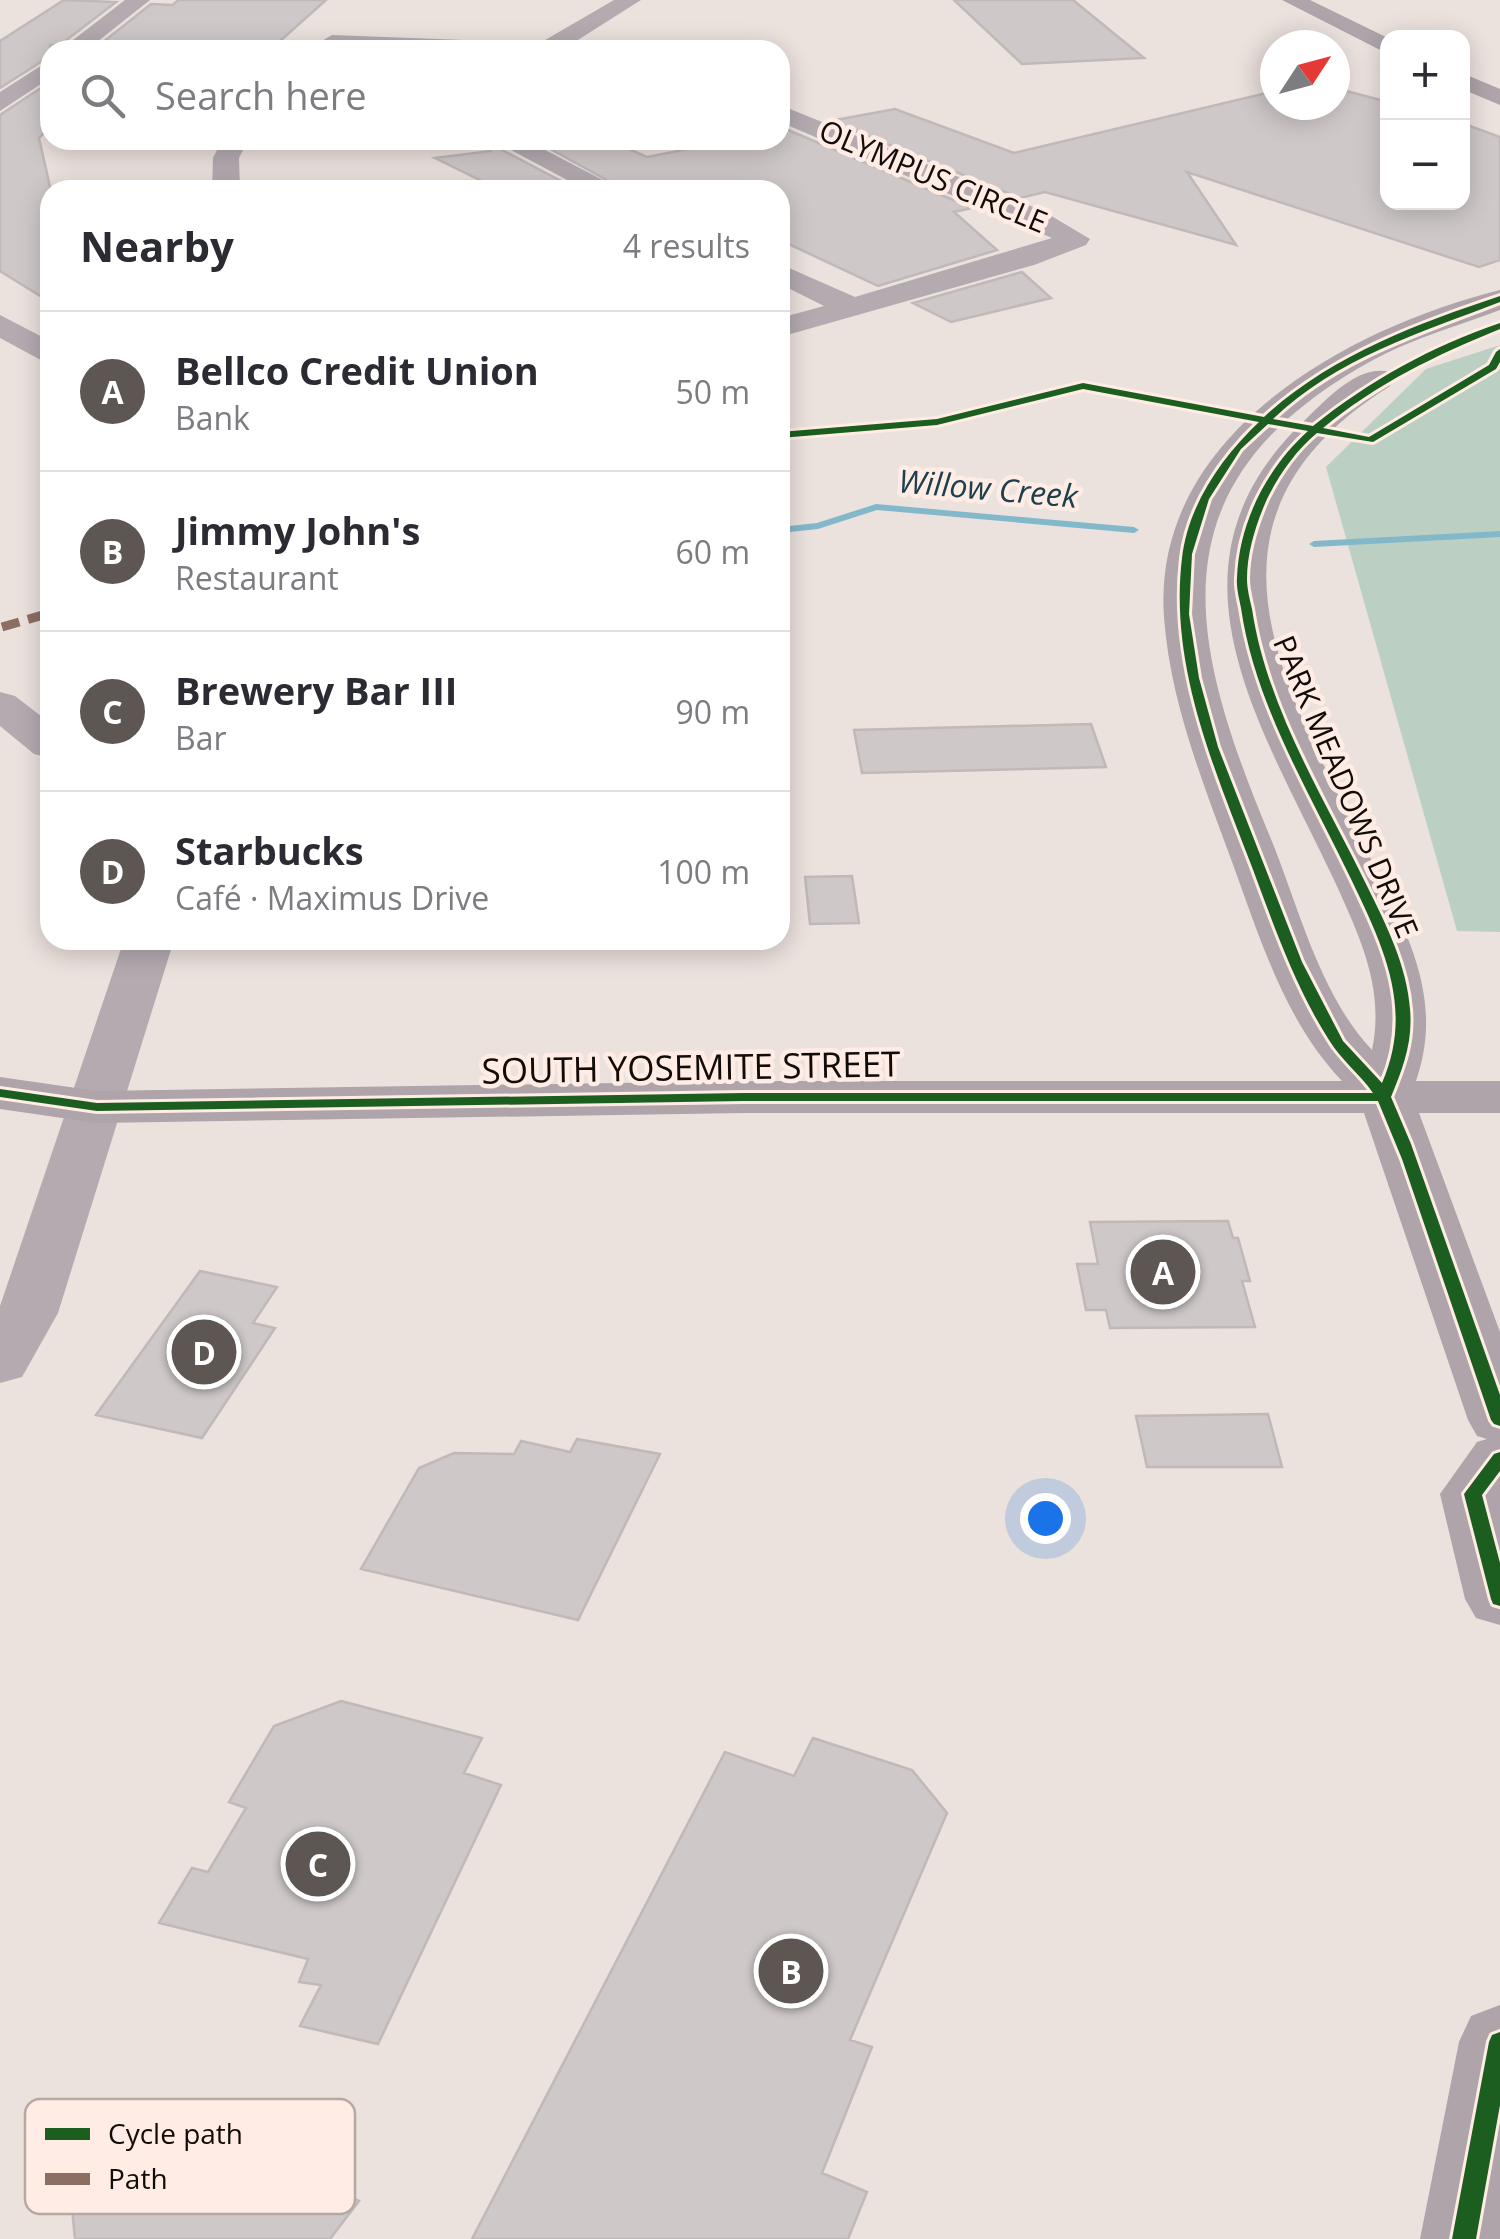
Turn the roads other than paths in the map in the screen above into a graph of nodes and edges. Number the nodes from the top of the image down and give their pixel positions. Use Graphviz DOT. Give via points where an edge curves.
graph roads {
  1 [pos="138,0"];
  2 [pos="630,0"];
  3 [pos="1292,0"];
  4 [pos="1326,0"];
  5 [pos="360,14"];
  6 [pos="1386,30"];
  7 [pos="85,40"];
  8 [pos="334,40"];
  9 [pos="560,40"];
  10 [pos="1380,43"];
  11 [pos="1470,68"];
  12 [pos="40,74"];
  13 [pos="1500,81"];
  14 [pos="1470,84"];
  15 [pos="1500,98"];
  16 [pos="40,101"];
  17 [pos="3,102"];
  18 [pos="790,117"];
  19 [pos="230,150"];
  20 [pos="526,150"];
  21 [pos="226,180"];
  22 [pos="587,180"];
  23 [pos="790,278"];
  24 [pos="1500,299"];
  25 [pos="853,308"];
  26 [pos="0,324"];
  27 [pos="790,325"];
  28 [pos="1500,326"];
  29 [pos="40,349"];
  30 [pos="40,356"];
  31 [pos="0,364"];
  32 [pos="0,705"];
  33 [pos="40,737"];
  34 [pos="146,950"];
  35 [pos="0,1093"];
  36 [pos="1384,1097"];
  37 [pos="1500,1097"];
  38 [pos="96,1107"];
  39 [pos="0,1133"];
  40 [pos="0,1362"];
  41 [pos="1500,1420"];
  42 [pos="1493,1502"];
  43 [pos="1500,1599"];
  44 [pos="1500,2042"];
  45 [pos="1464,2239"];
  1 -- 7 [label="street"];
  2 -- 9 [label="street"];
  3 -- 10 [label="main road"];
  4 -- 6 [label="main road"];
  5 -- 8 [label="street"];
  11 -- 13 [label="main road"];
  12 -- 17 [label="street"];
  14 -- 15 [label="main road"];
  16 -- 17 [label="street"];
  18 -- 25 [label="street, OLYMPUS CIRCLE" via="1033,216 1076,240"];
  19 -- 21 [label="street"];
  20 -- 22 [label="street"];
  23 -- 25 [label="street"];
  24 -- 36 [label="main road" via="1361,354 1285,401 1238,444 1208,487 1183,563 1183,624 1222,777 1309,988 1338,1042"];
  25 -- 27 [label="street, OLYMPUS CIRCLE"];
  26 -- 29 [label="street"];
  28 -- 36 [label="main road, PARK MEADOWS DRIVE" via="1392,372 1326,417 1266,490 1242,566 1250,636 1265,681 1380,928 1402,998 1401,1052"];
  30 -- 31 [label="street"];
  32 -- 33 [label="street"];
  34 -- 38 [label="street"];
  35 -- 38 [label="main road, SOUTH YOSEMITE STREET"];
  36 -- 37 [label="main road, SOUTH YOSEMITE STREET"];
  36 -- 38 [label="main road, SOUTH YOSEMITE STREET"];
  36 -- 41 [label="main road"];
  38 -- 39 [label="main road, SOUTH YOSEMITE STREET"];
  38 -- 40 [label="street" via="28,1313"];
  42 -- 43 [label="main road"];
  44 -- 45 [label="main road"];
}
